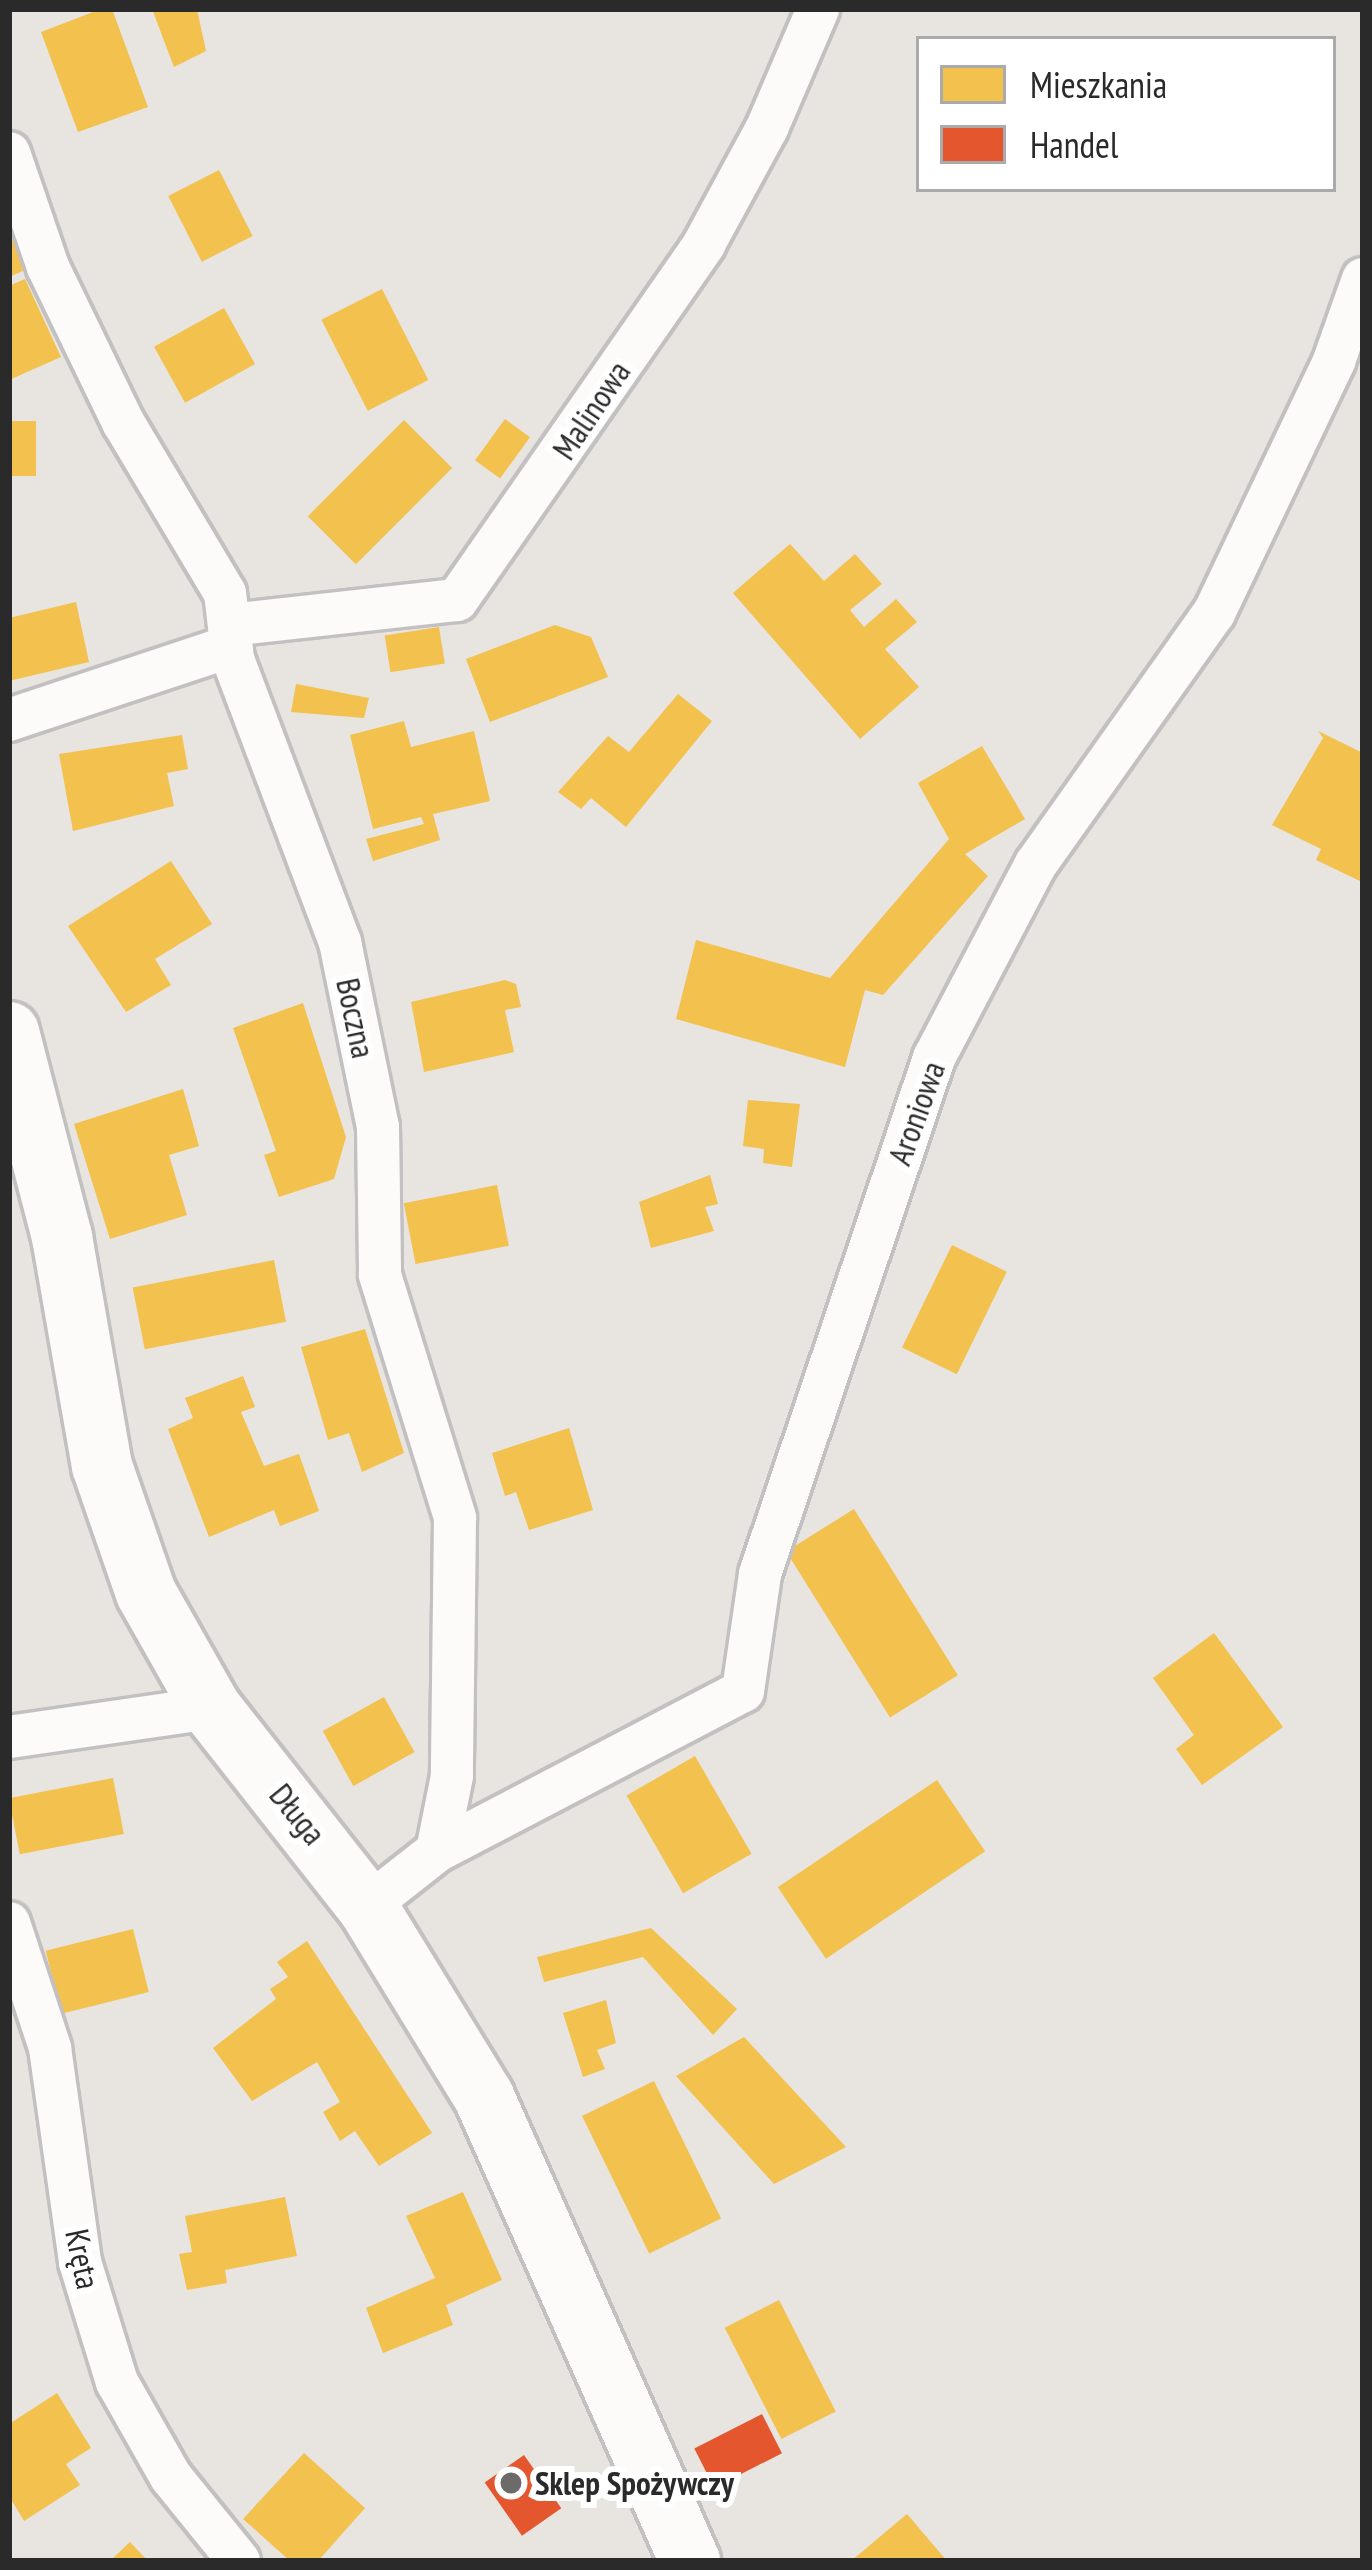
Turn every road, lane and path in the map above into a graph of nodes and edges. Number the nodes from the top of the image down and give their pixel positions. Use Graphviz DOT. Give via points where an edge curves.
graph roads {
  1 [pos="818,9"];
  2 [pos="9,153"];
  3 [pos="1363,279"];
  4 [pos="230,636"];
  5 [pos="9,720"];
  6 [pos="9,1032"];
  7 [pos="212,1708"];
  8 [pos="9,1737"];
  9 [pos="436,1851"];
  10 [pos="367,1906"];
  11 [pos="9,1923"];
  12 [pos="239,2561"];
  13 [pos="690,2561"];
  1 -- 4 [label="street, Malinowa" via="704,244 458,600"];
  2 -- 4 [label="street, Boczna" via="48,267 123,422 225,593"];
  3 -- 9 [label="street, Aroniowa" via="1334,361 1214,613 1036,864 934,1058 760,1574 743,1691"];
  4 -- 5 [label="street, Malinowa"];
  4 -- 9 [label="street, Boczna" via="340,942 378,1127 380,1274 454,1518 452,1776"];
  6 -- 7 [label="street, Długa" via="62,1237 102,1466 146,1593"];
  7 -- 8 [label="street"];
  7 -- 10 [label="street, Długa"];
  9 -- 10 [label="street"];
  10 -- 13 [label="street, Długa" via="484,2097"];
  11 -- 12 [label="street, Kręta" via="50,2048 80,2262 117,2382 171,2477"];
}
